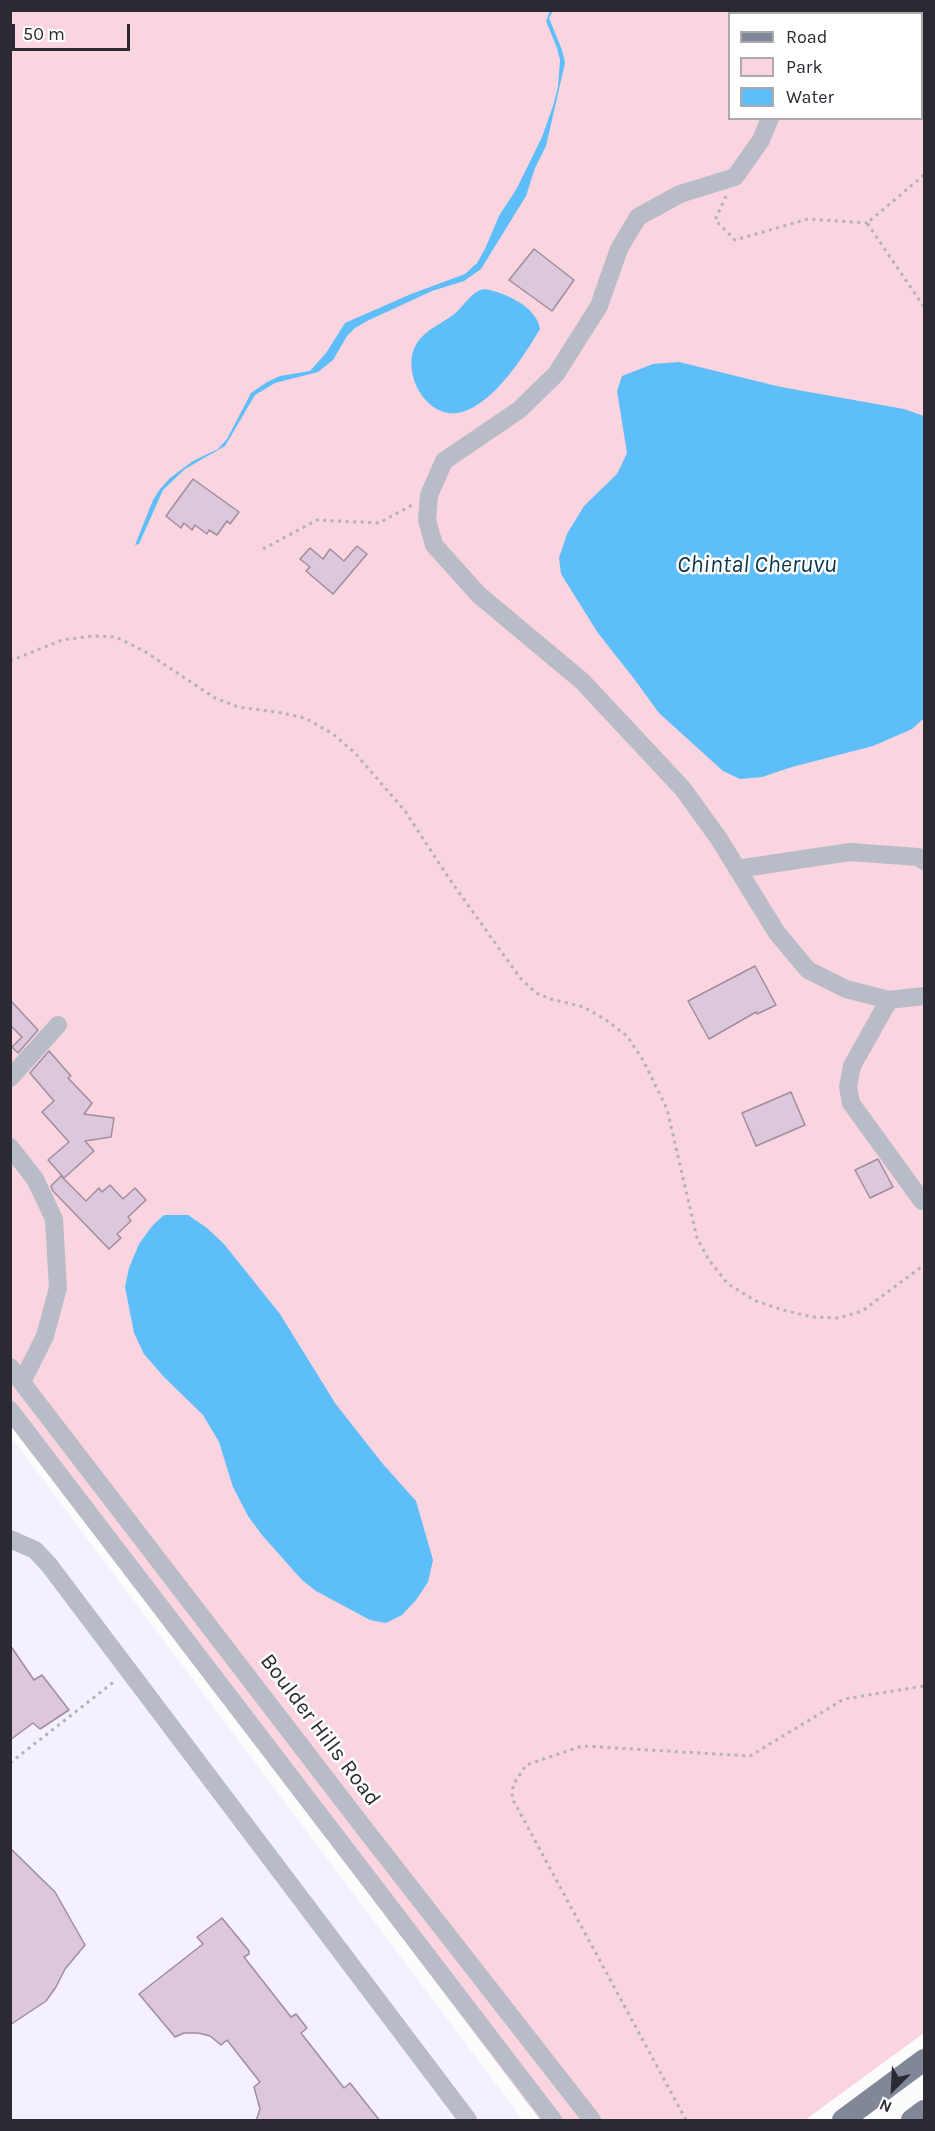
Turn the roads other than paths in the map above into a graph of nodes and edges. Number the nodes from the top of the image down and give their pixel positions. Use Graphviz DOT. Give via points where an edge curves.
graph roads {
  1 [pos="769,120"];
  2 [pos="924,861"];
  3 [pos="737,869"];
  4 [pos="924,996"];
  5 [pos="889,1000"];
  6 [pos="58,1025"];
  7 [pos="10,1078"];
  8 [pos="10,1148"];
  9 [pos="922,1201"];
  10 [pos="10,1367"];
  11 [pos="22,1382"];
  12 [pos="10,1410"];
  13 [pos="10,1539"];
  14 [pos="924,2060"];
  15 [pos="924,2111"];
  16 [pos="468,2121"];
  17 [pos="553,2121"];
  18 [pos="592,2121"];
  19 [pos="843,2121"];
  20 [pos="912,2121"];
  1 -- 3 [label="lane" via="761,140 735,177 680,194 638,217 620,249 599,306 556,374 519,410 444,461 429,495 427,520 434,545 479,595 582,681 682,789"];
  2 -- 3 [label="lane" via="918,857 850,852"];
  3 -- 5 [label="lane" via="777,933 808,970 846,989"];
  4 -- 5 [label="lane"];
  5 -- 9 [label="lane" via="852,1066 848,1087 851,1103"];
  6 -- 7 [label="lane"];
  8 -- 11 [label="lane" via="36,1179 54,1219 58,1288 45,1336"];
  10 -- 11 [label="lane, Boulder Hills Road"];
  11 -- 18 [label="lane, Boulder Hills Road"];
  12 -- 17 [label="lane"];
  13 -- 16 [label="lane" via="35,1550 49,1564"];
  14 -- 19 [label="main road"];
  15 -- 20 [label="main road"];
}
